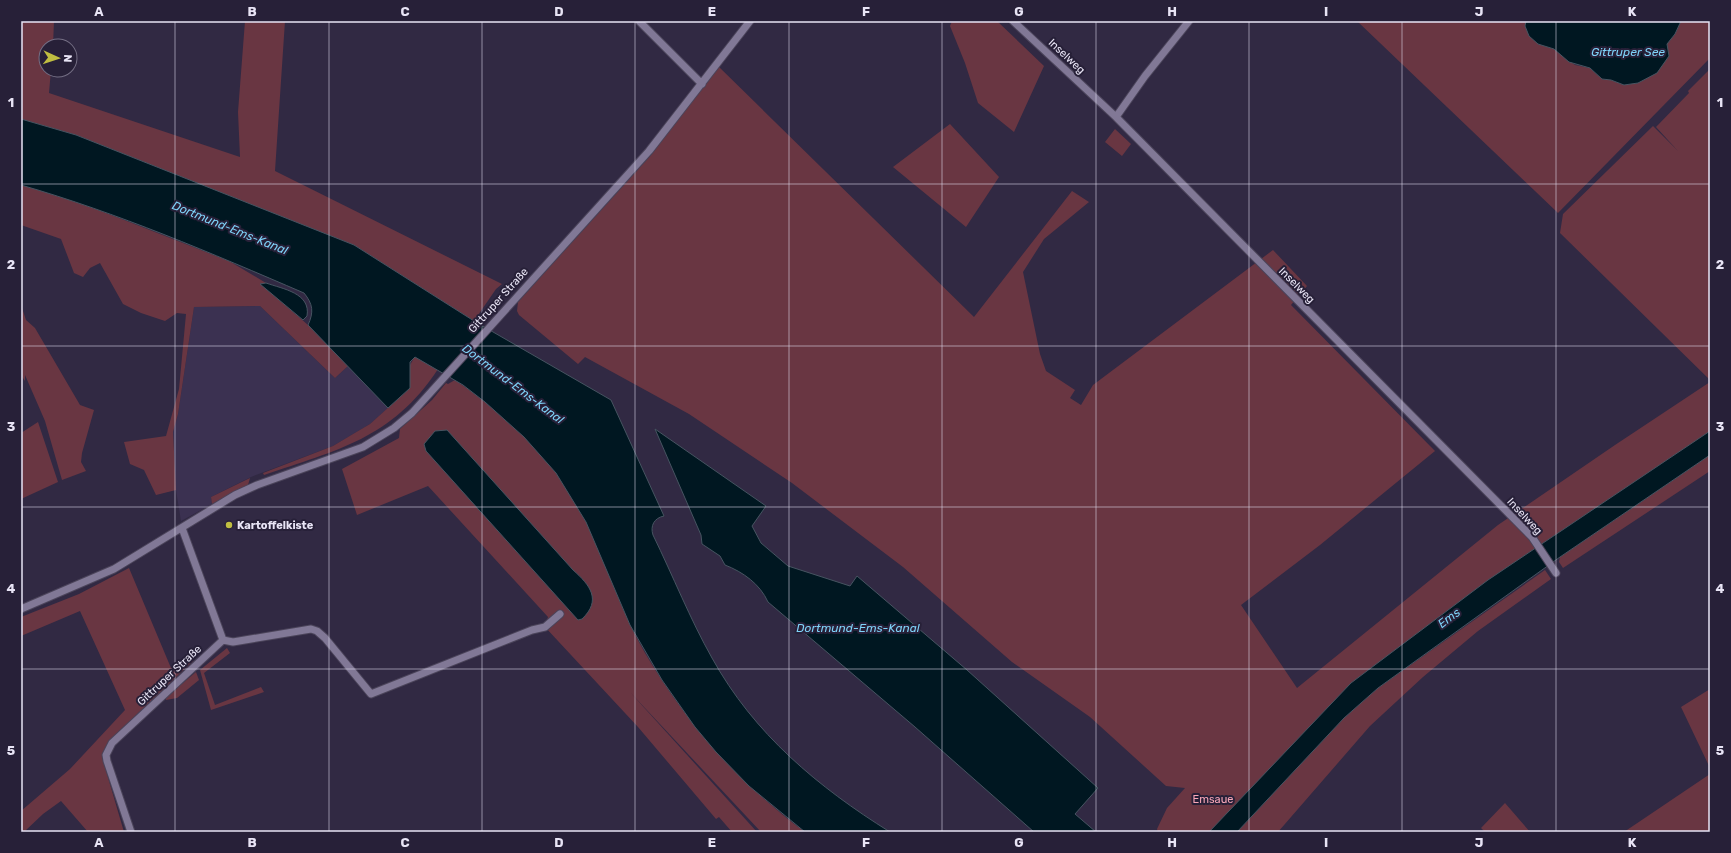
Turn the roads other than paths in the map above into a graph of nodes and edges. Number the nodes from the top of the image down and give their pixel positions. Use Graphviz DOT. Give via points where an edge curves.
graph roads {
  1 [pos="639,21"];
  2 [pos="750,21"];
  3 [pos="1013,21"];
  4 [pos="1189,21"];
  5 [pos="702,84"];
  6 [pos="1116,117"];
  7 [pos="182,528"];
  8 [pos="1556,573"];
  9 [pos="21,609"];
  10 [pos="560,614"];
  11 [pos="223,640"];
  12 [pos="131,832"];
  1 -- 5 [label="street"];
  2 -- 5 [label="street, Gittruper Straße"];
  3 -- 6 [label="street, Inselweg"];
  4 -- 6 [label="street"];
  5 -- 7 [label="street, Gittruper Straße" via="649,151 412,413 394,428 363,447 257,485 235,495"];
  6 -- 8 [label="street, Inselweg" via="1532,537"];
  7 -- 9 [label="street, Gittruper Straße" via="114,569"];
  7 -- 11 [label="street"];
  10 -- 11 [label="street" via="545,627 371,694 317,631 311,629 233,642"];
  11 -- 12 [label="street, Gittruper Straße" via="108,749 107,761"];
}
